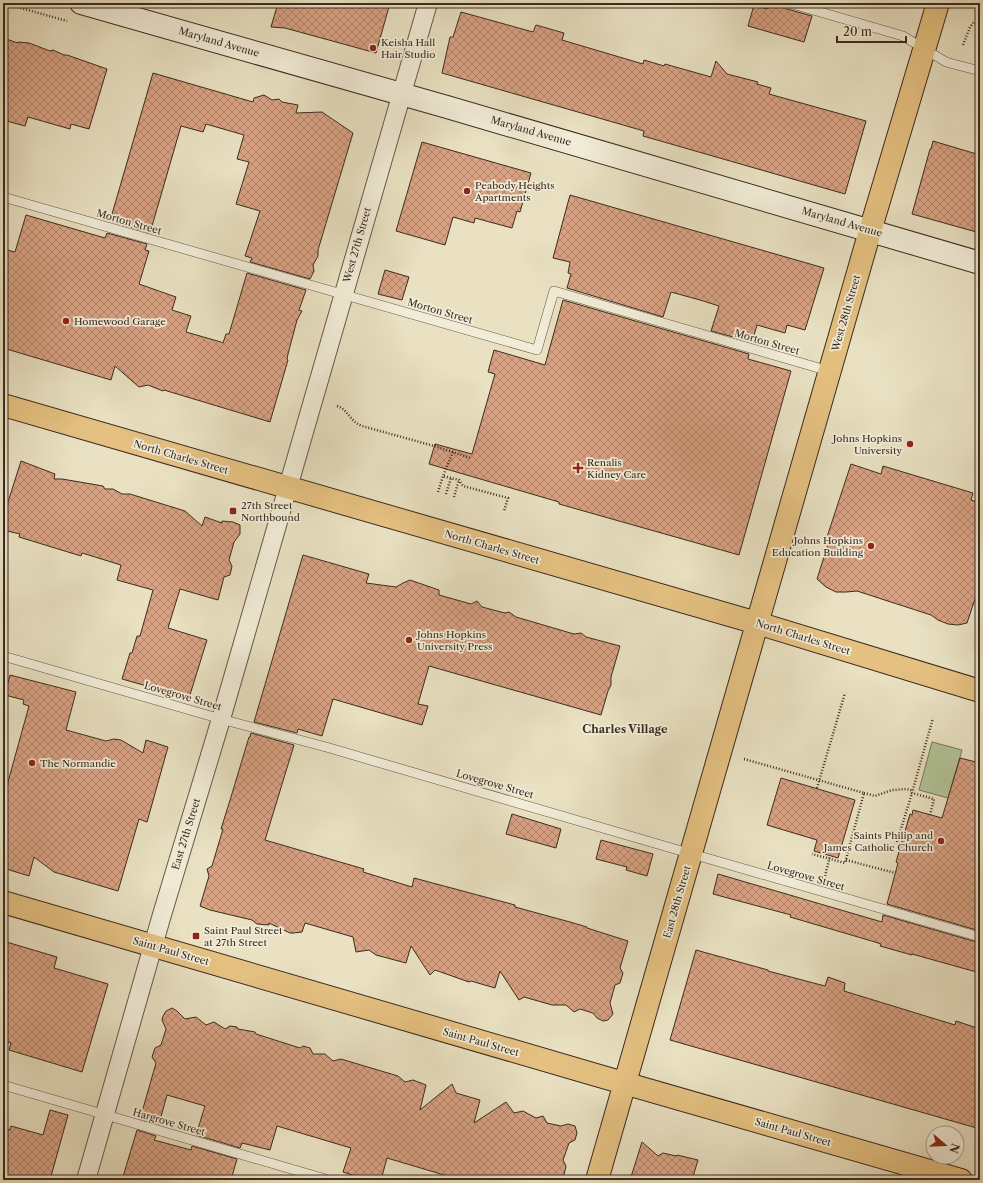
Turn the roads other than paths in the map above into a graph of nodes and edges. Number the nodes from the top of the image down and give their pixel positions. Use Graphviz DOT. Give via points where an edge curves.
graph roads {
  1 [pos="81,3"];
  2 [pos="428,3"];
  3 [pos="789,3"];
  4 [pos="938,3"];
  5 [pos="924,49"];
  6 [pos="980,71"];
  7 [pos="401,94"];
  8 [pos="3,197"];
  9 [pos="870,231"];
  10 [pos="980,263"];
  11 [pos="343,295"];
  12 [pos="830,371"];
  13 [pos="3,405"];
  14 [pos="287,488"];
  15 [pos="757,623"];
  16 [pos="3,656"];
  17 [pos="980,691"];
  18 [pos="221,719"];
  19 [pos="691,854"];
  20 [pos="3,902"];
  21 [pos="980,938"];
  22 [pos="154,946"];
  23 [pos="624,1084"];
  24 [pos="3,1085"];
  25 [pos="105,1116"];
  26 [pos="86,1180"];
  27 [pos="329,1180"];
  28 [pos="597,1180"];
  29 [pos="960,1180"];
  1 -- 7 [label="main road, Maryland Avenue"];
  2 -- 7 [label="street, West 27th Street"];
  3 -- 5 [label="lane" via="903,36"];
  4 -- 5 [label="main road, West 28th Street"];
  5 -- 6 [label="lane" via="946,62"];
  5 -- 9 [label="main road, West 28th Street"];
  7 -- 9 [label="main road, Maryland Avenue"];
  7 -- 11 [label="street, West 27th Street"];
  8 -- 11 [label="lane, Morton Street"];
  9 -- 10 [label="main road, Maryland Avenue"];
  9 -- 12 [label="main road, West 28th Street"];
  11 -- 12 [label="lane, Morton Street" via="537,350 554,291"];
  11 -- 14 [label="street, West 27th Street"];
  12 -- 15 [label="main road, West 28th Street"];
  13 -- 14 [label="main road, North Charles Street"];
  14 -- 15 [label="main road, North Charles Street"];
  14 -- 18 [label="street, East 27th Street"];
  15 -- 17 [label="main road, North Charles Street"];
  15 -- 19 [label="main road, East 28th Street"];
  16 -- 18 [label="lane, Lovegrove Street"];
  18 -- 19 [label="lane, Lovegrove Street" via="326,747"];
  18 -- 22 [label="street, East 27th Street"];
  19 -- 21 [label="lane, Lovegrove Street"];
  19 -- 23 [label="main road, East 28th Street"];
  20 -- 22 [label="main road, Saint Paul Street"];
  22 -- 23 [label="main road, Saint Paul Street"];
  22 -- 25 [label="street, East 27th Street"];
  23 -- 28 [label="main road, East 28th Street"];
  23 -- 29 [label="main road, Saint Paul Street"];
  24 -- 25 [label="lane, Hargrove Street"];
  25 -- 26 [label="street, East 27th Street"];
  25 -- 27 [label="lane, Hargrove Street"];
}
